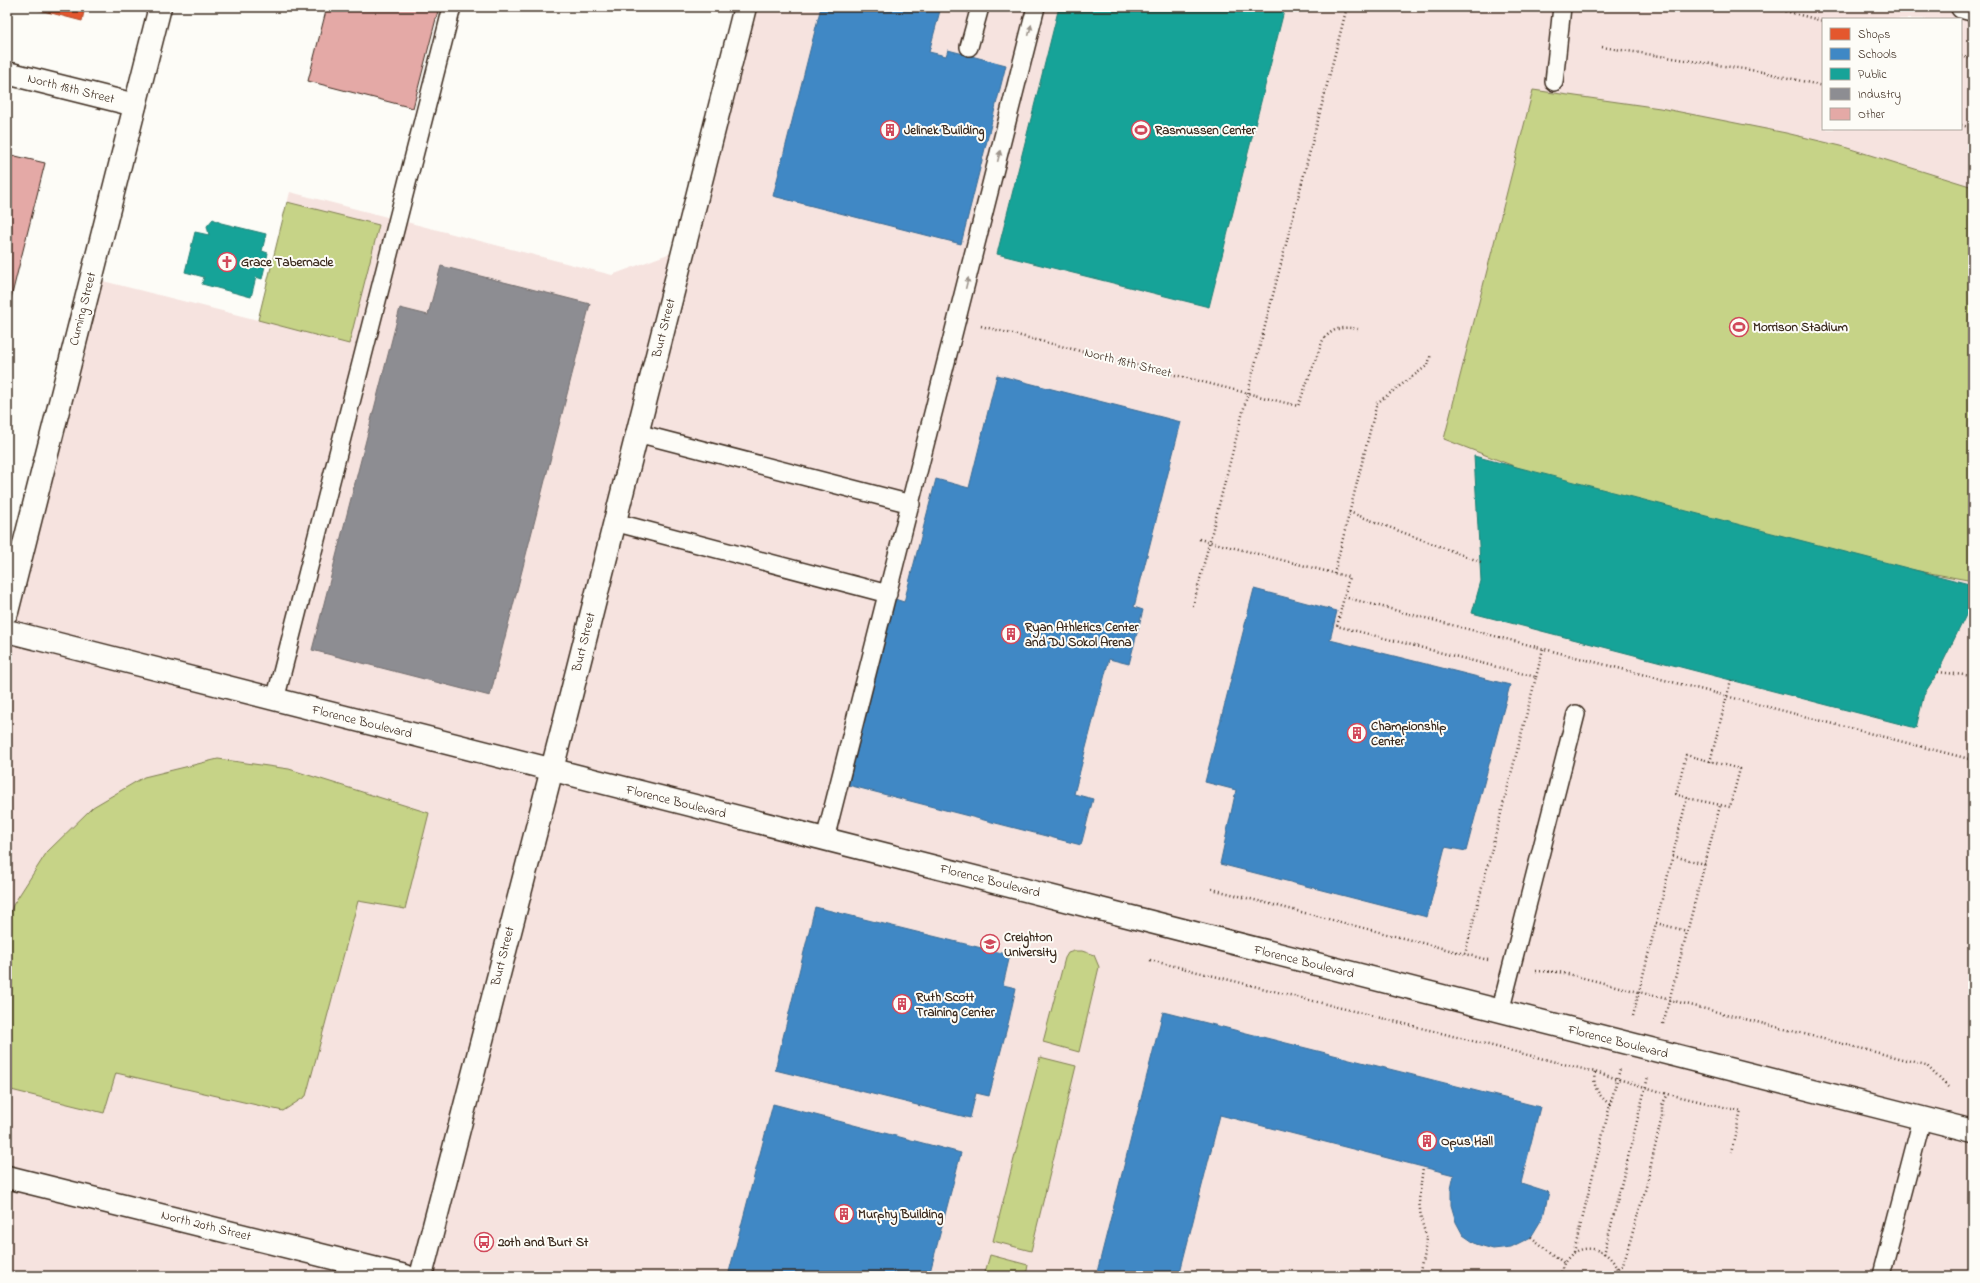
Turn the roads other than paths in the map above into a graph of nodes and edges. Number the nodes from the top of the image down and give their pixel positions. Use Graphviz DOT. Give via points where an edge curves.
graph roads {
  1 [pos="160,7"];
  2 [pos="452,7"];
  3 [pos="745,7"];
  4 [pos="980,7"];
  5 [pos="1036,7"];
  6 [pos="1562,7"];
  7 [pos="1962,7"];
  8 [pos="1973,10"];
  9 [pos="969,47"];
  10 [pos="7,73"];
  11 [pos="1554,82"];
  12 [pos="135,105"];
  13 [pos="637,433"];
  14 [pos="911,504"];
  15 [pos="614,522"];
  16 [pos="888,594"];
  17 [pos="7,612"];
  18 [pos="7,632"];
  19 [pos="275,700"];
  20 [pos="1576,714"];
  21 [pos="551,771"];
  22 [pos="825,839"];
  23 [pos="1500,1012"];
  24 [pos="1922,1119"];
  25 [pos="1973,1131"];
  26 [pos="7,1177"];
  27 [pos="405,1276"];
  28 [pos="421,1276"];
  29 [pos="1881,1276"];
  1 -- 12 [label="main road, Cuming Street"];
  2 -- 19 [label="lane"];
  3 -- 13 [label="main road, Burt Street"];
  4 -- 9 [label="lane"];
  14 -- 5 [label="lane, one-way"];
  6 -- 11 [label="lane"];
  7 -- 8 [label="main road"];
  10 -- 12 [label="main road, North 18th Street"];
  12 -- 17 [label="main road, Cuming Street"];
  13 -- 14 [label="lane"];
  13 -- 15 [label="main road, Burt Street"];
  14 -- 16 [label="lane"];
  15 -- 16 [label="lane"];
  15 -- 21 [label="main road, Burt Street"];
  16 -- 22 [label="lane"];
  18 -- 19 [label="main road, Florence Boulevard"];
  19 -- 21 [label="main road, Florence Boulevard"];
  20 -- 23 [label="lane"];
  21 -- 22 [label="main road, Florence Boulevard"];
  21 -- 28 [label="main road, Burt Street"];
  22 -- 23 [label="main road, Florence Boulevard"];
  23 -- 24 [label="main road, Florence Boulevard"];
  24 -- 25 [label="main road, Florence Boulevard"];
  24 -- 29 [label="lane"];
  26 -- 27 [label="main road, North 20th Street"];
}
